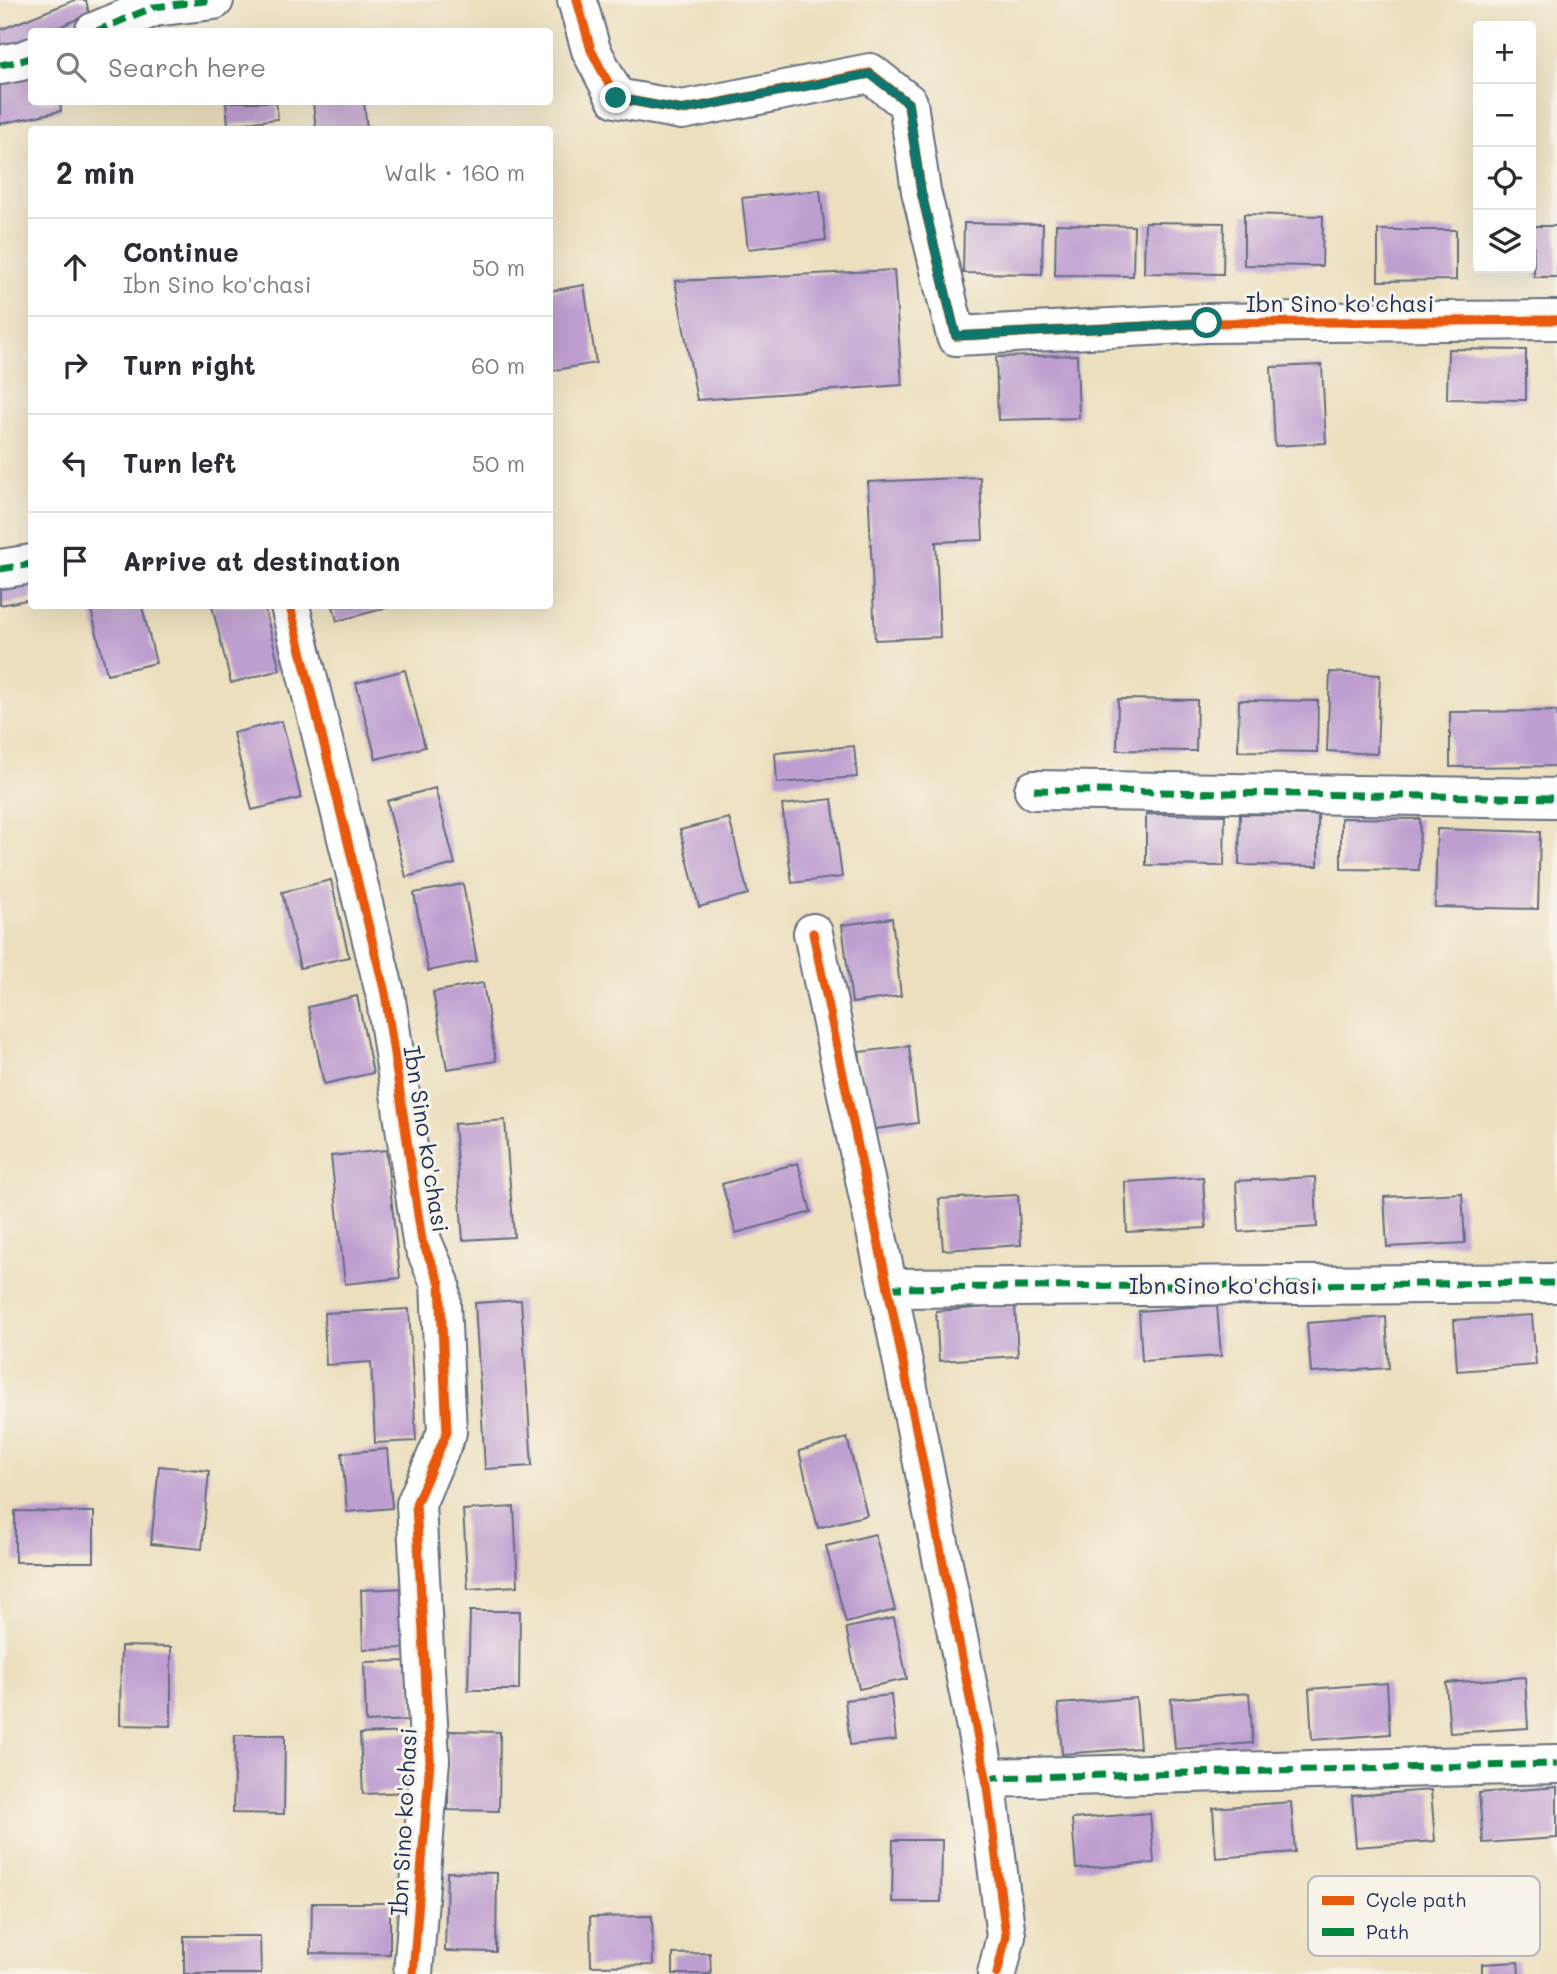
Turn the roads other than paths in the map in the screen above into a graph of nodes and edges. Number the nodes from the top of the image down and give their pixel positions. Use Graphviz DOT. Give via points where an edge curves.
graph roads {
  1 [pos="214,0"];
  2 [pos="577,0"];
  3 [pos="104,28"];
  4 [pos="28,58"];
  5 [pos="0,65"];
  6 [pos="1557,320"];
  7 [pos="28,565"];
  8 [pos="0,569"];
  9 [pos="291,609"];
  10 [pos="1034,790"];
  11 [pos="1557,798"];
  12 [pos="813,933"];
  13 [pos="1557,1283"];
  14 [pos="888,1288"];
  15 [pos="1557,1764"];
  16 [pos="986,1778"];
  17 [pos="413,1974"];
  18 [pos="997,1974"];
  1 -- 3 [label="street" via="154,7"];
  2 -- 6 [label="street, Ibn Sino ko'chasi" via="590,50 616,98 682,110 870,74 908,103 921,191 956,336 1207,323"];
  4 -- 5 [label="street"];
  7 -- 8 [label="street"];
  9 -- 17 [label="street, Ibn Sino ko'chasi" via="385,993 422,1241 440,1283 447,1432 416,1504 430,1760"];
  10 -- 11 [label="street"];
  12 -- 14 [label="street"];
  13 -- 14 [label="street, Ibn Sino ko'chasi"];
  14 -- 16 [label="street"];
  15 -- 16 [label="street"];
  16 -- 18 [label="street" via="1006,1936"];
}
